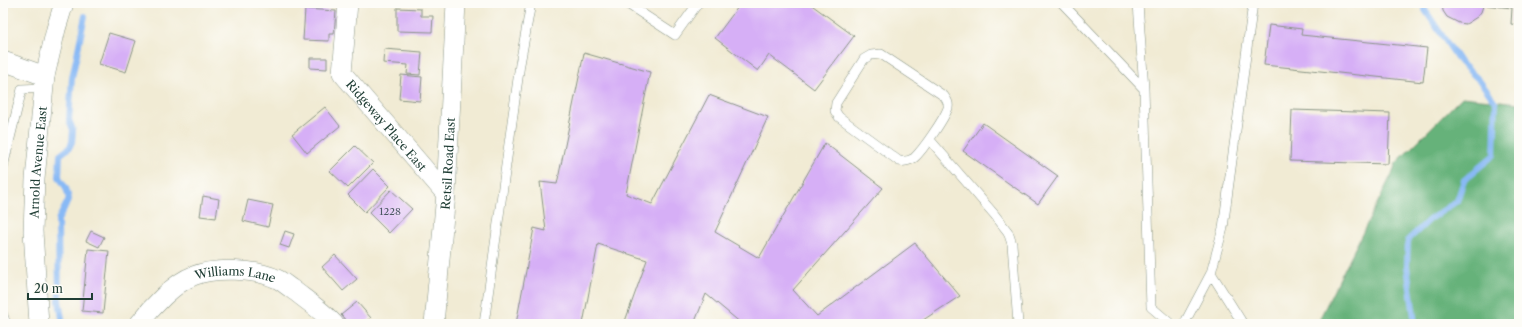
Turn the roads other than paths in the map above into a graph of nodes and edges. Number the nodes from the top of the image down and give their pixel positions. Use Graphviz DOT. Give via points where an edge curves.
graph roads {
  1 [pos="64,3"];
  2 [pos="348,3"];
  3 [pos="456,3"];
  4 [pos="531,3"];
  5 [pos="626,3"];
  6 [pos="698,3"];
  7 [pos="1062,3"];
  8 [pos="1138,3"];
  9 [pos="1253,3"];
  10 [pos="3,61"];
  11 [pos="44,82"];
  12 [pos="1144,89"];
  13 [pos="930,140"];
  14 [pos="3,167"];
  15 [pos="446,194"];
  16 [pos="1211,273"];
  17 [pos="3,314"];
  18 [pos="6,324"];
  19 [pos="39,324"];
  20 [pos="139,324"];
  21 [pos="334,324"];
  22 [pos="434,324"];
  23 [pos="484,324"];
  24 [pos="1018,324"];
  25 [pos="1171,324"];
  26 [pos="1184,324"];
  27 [pos="1243,324"];
  1 -- 11 [label="street, Arnold Avenue East"];
  2 -- 15 [label="street, Ridgeway Place East" via="342,73"];
  3 -- 15 [label="street, Retsil Road East"];
  4 -- 23 [label="lane" via="520,64"];
  5 -- 6 [label="lane" via="675,35"];
  7 -- 12 [label="lane"];
  8 -- 12 [label="lane"];
  9 -- 16 [label="lane" via="1223,228"];
  10 -- 11 [label="street"];
  11 -- 14 [label="lane" via="22,89"];
  11 -- 19 [label="street, Arnold Avenue East" via="33,230"];
  12 -- 25 [label="lane" via="1151,307"];
  13 -- 13 [label="lane" via="914,158 907,162 899,161 839,117 835,111 836,103 864,59 881,54 944,96 948,101 948,108"];
  13 -- 24 [label="lane" via="1008,232 1012,244"];
  15 -- 22 [label="street, Retsil Road East"];
  16 -- 26 [label="lane"];
  16 -- 27 [label="lane"];
  17 -- 18 [label="lane"];
  20 -- 21 [label="street, Williams Lane" via="150,309 180,283 193,276 228,271 250,272 278,279"];
}
